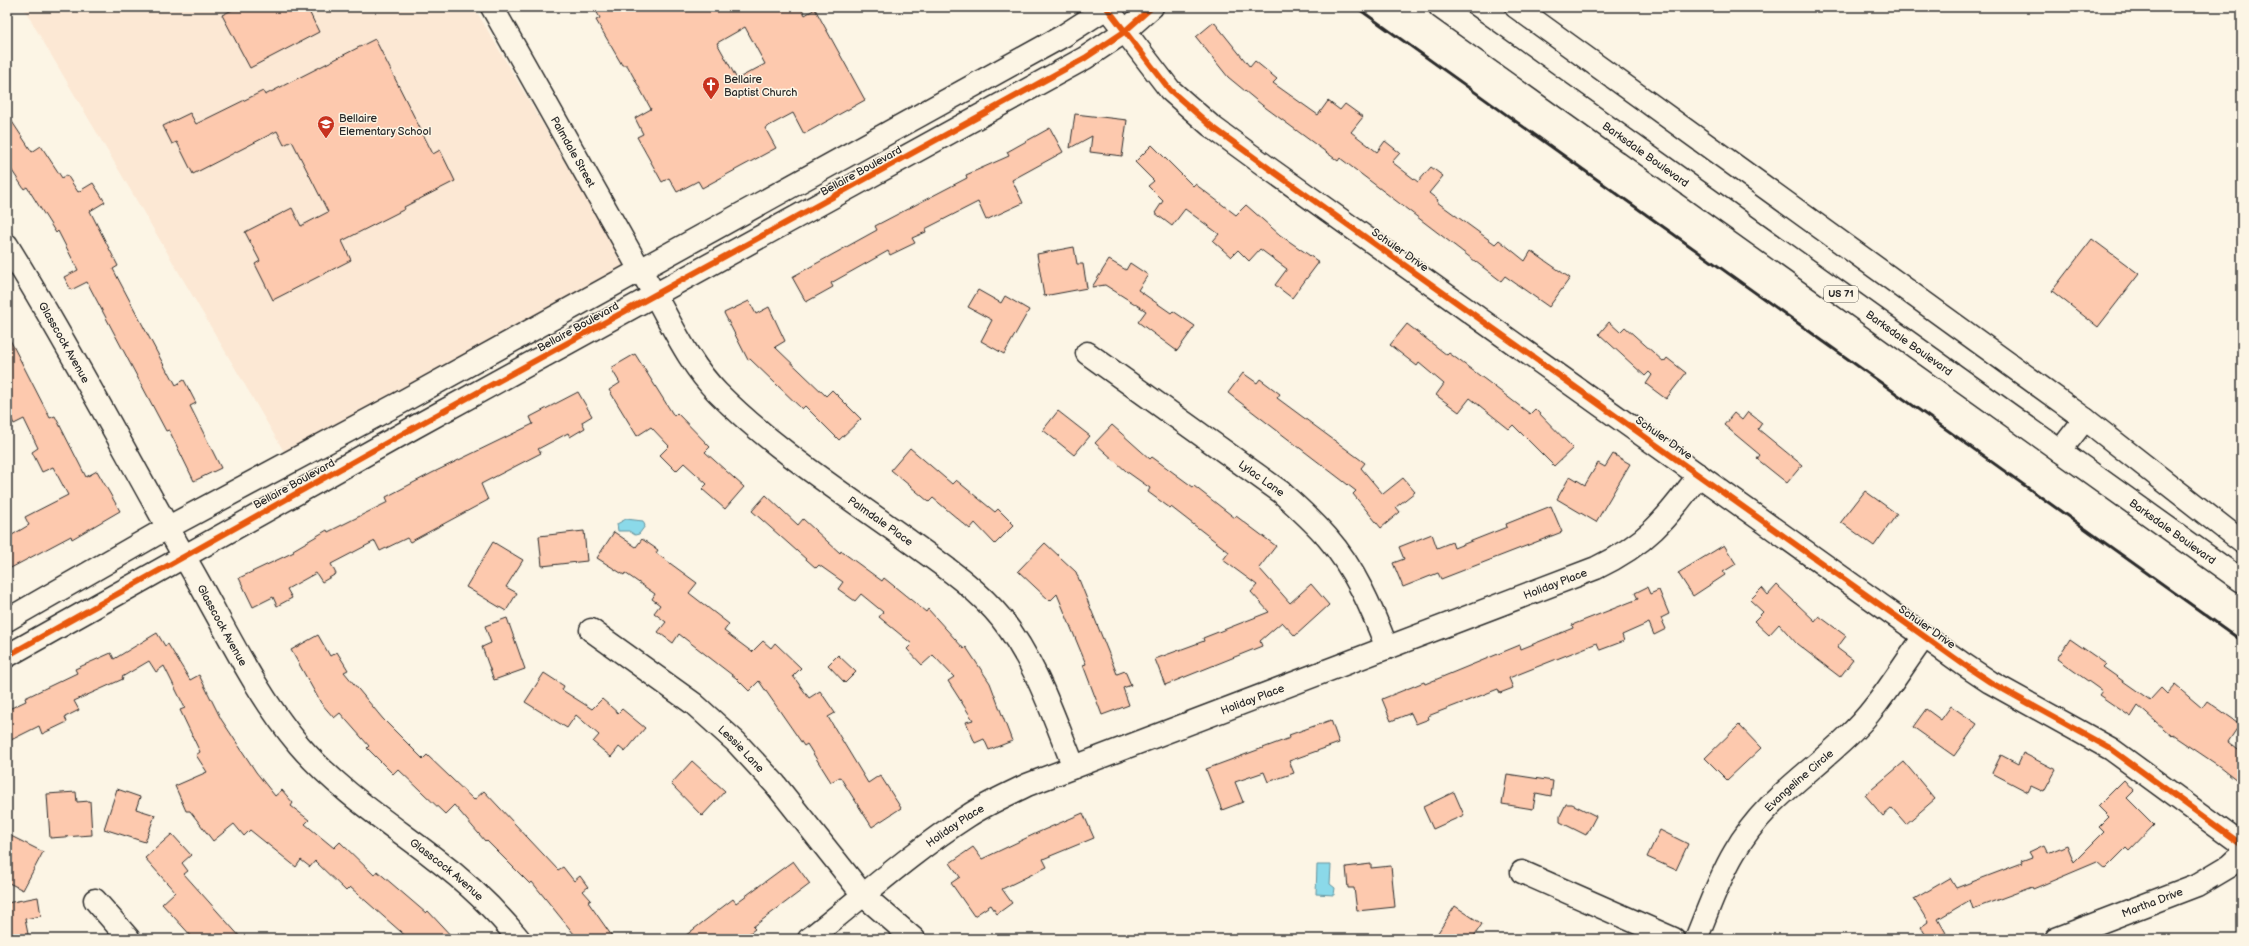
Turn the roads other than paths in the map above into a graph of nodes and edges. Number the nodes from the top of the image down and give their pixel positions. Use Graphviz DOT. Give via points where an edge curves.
graph roads {
  1 [pos="492,7"];
  2 [pos="1152,7"];
  3 [pos="1440,7"];
  4 [pos="1516,7"];
  5 [pos="1107,8"];
  6 [pos="1124,32"];
  7 [pos="971,87"];
  8 [pos="984,114"];
  9 [pos="874,140"];
  10 [pos="888,167"];
  11 [pos="7,245"];
  12 [pos="640,270"];
  13 [pos="657,296"];
  14 [pos="1087,353"];
  15 [pos="398,404"];
  16 [pos="2085,419"];
  17 [pos="413,428"];
  18 [pos="2060,451"];
  19 [pos="1699,475"];
  20 [pos="167,528"];
  21 [pos="2242,542"];
  22 [pos="185,557"];
  23 [pos="2242,581"];
  24 [pos="7,620"];
  25 [pos="591,630"];
  26 [pos="1924,637"];
  27 [pos="1387,648"];
  28 [pos="7,656"];
  29 [pos="1074,768"];
  30 [pos="2242,845"];
  31 [pos="2242,854"];
  32 [pos="1522,872"];
  33 [pos="864,896"];
  34 [pos="95,900"];
  35 [pos="129,939"];
  36 [pos="518,939"];
  37 [pos="810,939"];
  38 [pos="914,939"];
  39 [pos="1674,939"];
  40 [pos="1696,939"];
  41 [pos="2056,939"];
  1 -- 12 [label="street, Palmdale Street"];
  2 -- 6 [label="street, Bellaire Boulevard"];
  3 -- 18 [label="street, Barksdale Boulevard / US 71"];
  4 -- 16 [label="street"];
  5 -- 6 [label="street, Schuler Drive"];
  5 -- 7 [label="street, Bellaire Boulevard" via="1063,36"];
  6 -- 8 [label="street, Bellaire Boulevard" via="1086,58"];
  6 -- 19 [label="street, Schuler Drive" via="1170,90 1211,126"];
  7 -- 8 [label="street"];
  7 -- 9 [label="street, Bellaire Boulevard"];
  8 -- 10 [label="street, Bellaire Boulevard"];
  9 -- 10 [label="street"];
  9 -- 12 [label="street, Bellaire Boulevard"];
  10 -- 13 [label="street, Bellaire Boulevard"];
  11 -- 20 [label="street, Glasscock Avenue" via="113,428"];
  12 -- 13 [label="street, Palmdale Street"];
  12 -- 15 [label="street, Bellaire Boulevard"];
  13 -- 17 [label="street, Bellaire Boulevard"];
  13 -- 29 [label="street, Palmdale Place" via="695,363 716,391 755,428 946,568 986,601 1002,619 1029,660"];
  14 -- 27 [label="street, Lylac Lane" via="1275,488 1309,518 1327,536 1346,562 1369,603"];
  15 -- 17 [label="street"];
  15 -- 20 [label="street, Bellaire Boulevard"];
  16 -- 18 [label="street"];
  16 -- 21 [label="street"];
  17 -- 22 [label="street, Bellaire Boulevard"];
  18 -- 23 [label="street, Barksdale Boulevard / US 71"];
  19 -- 26 [label="street, Schuler Drive"];
  19 -- 27 [label="street, Holiday Place" via="1656,529 1620,556 1596,568"];
  20 -- 22 [label="street, Glasscock Avenue"];
  20 -- 24 [label="street, Bellaire Boulevard"];
  22 -- 28 [label="street, Bellaire Boulevard"];
  22 -- 36 [label="street, Glasscock Avenue" via="259,689 299,744 345,791 489,904"];
  25 -- 33 [label="street, Lessie Lane" via="694,704 736,742 779,790"];
  26 -- 30 [label="street, Schuler Drive" via="1990,682 2111,749"];
  26 -- 40 [label="street, Evangeline Circle" via="1864,719 1846,738 1784,791 1748,832 1721,878"];
  27 -- 29 [label="street, Holiday Place"];
  29 -- 33 [label="street, Holiday Place" via="1027,785 968,815"];
  31 -- 41 [label="street, Martha Drive" via="2230,866 2197,886"];
  32 -- 39 [label="street"];
  33 -- 37 [label="street, Holiday Place"];
  33 -- 38 [label="street, Lessie Lane"];
  34 -- 35 [label="street"];
}
